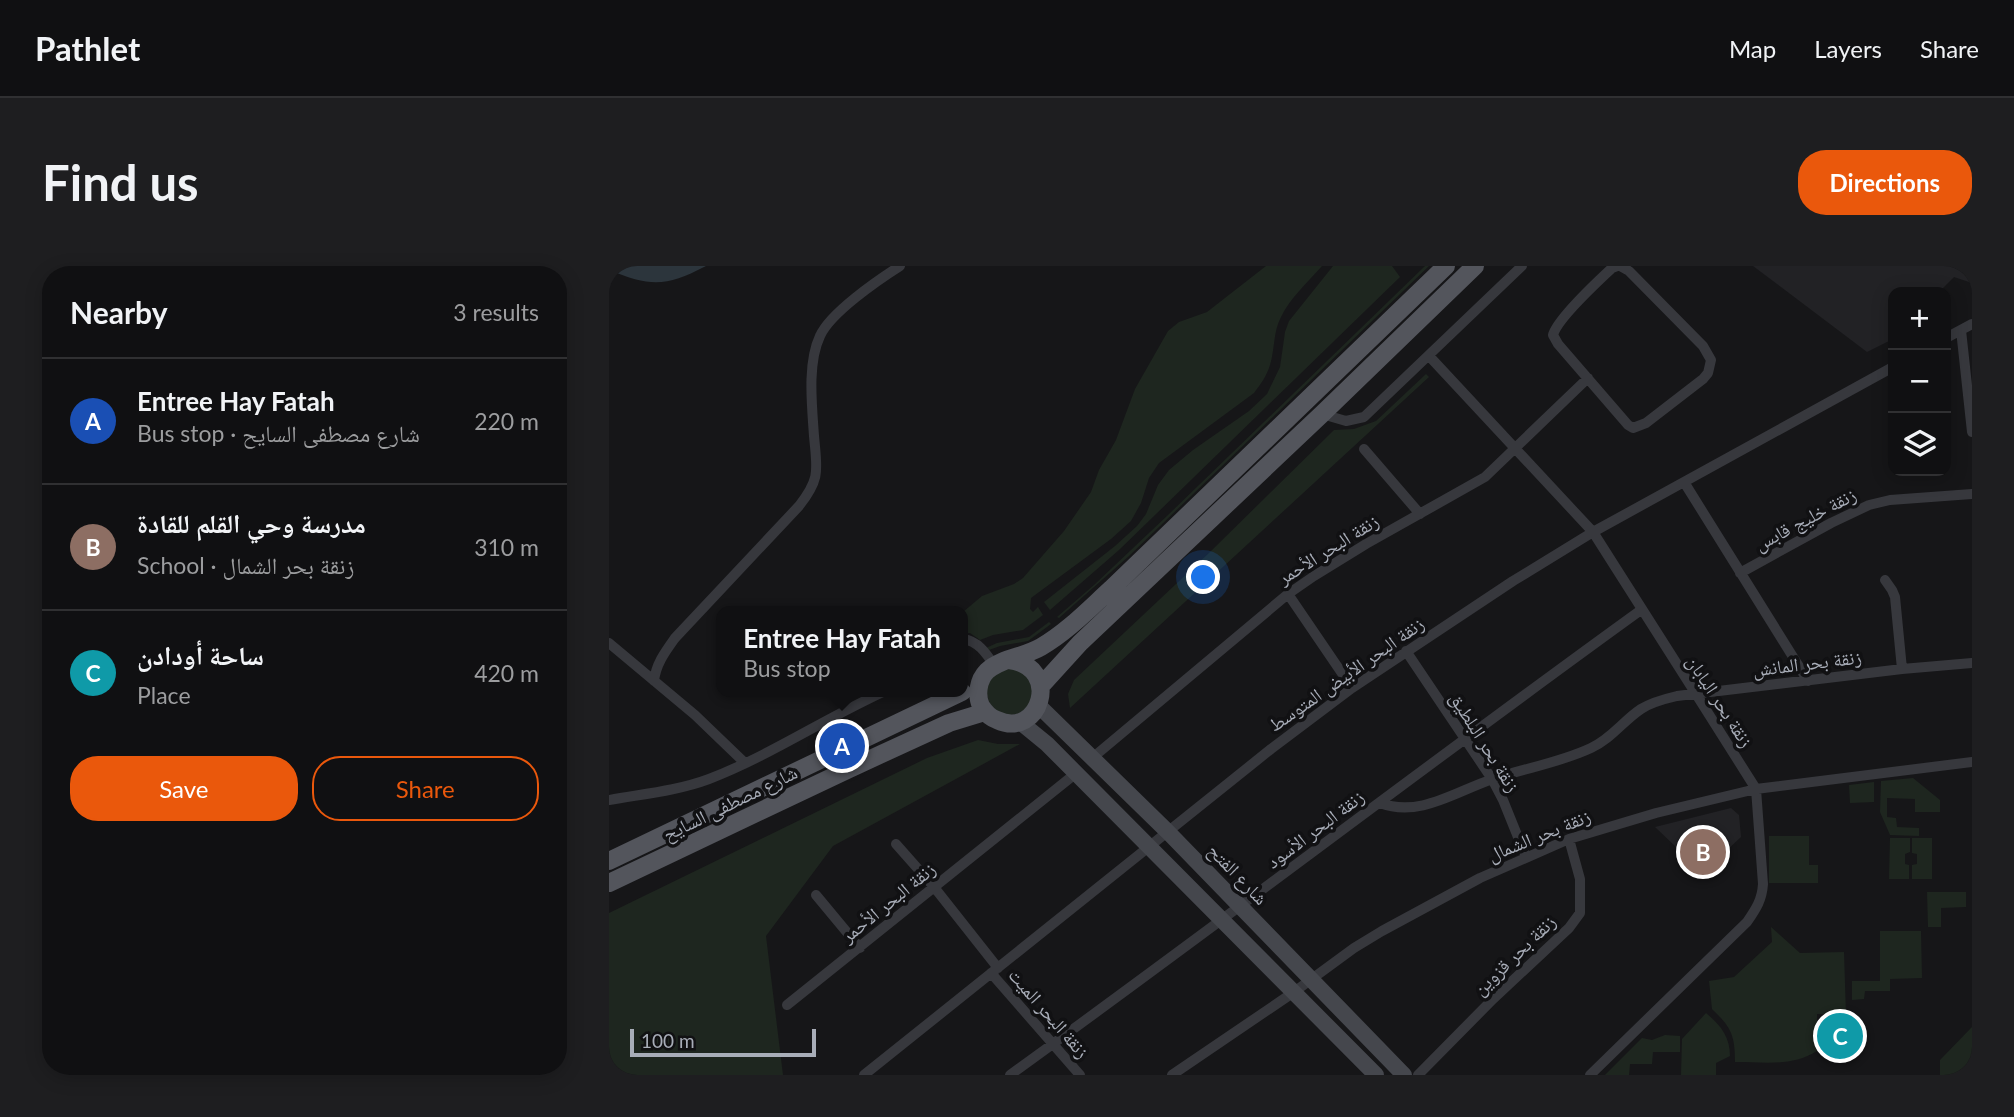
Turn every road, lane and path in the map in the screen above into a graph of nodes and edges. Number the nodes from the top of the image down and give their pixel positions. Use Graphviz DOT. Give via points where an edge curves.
graph roads {
  1 [pos="900,266"];
  2 [pos="1446,266"];
  3 [pos="1475,266"];
  4 [pos="1522,266"];
  5 [pos="1618,266"];
  6 [pos="1972,324"];
  7 [pos="1961,330"];
  8 [pos="1951,335"];
  9 [pos="1430,356"];
  10 [pos="1888,370"];
  11 [pos="1588,378"];
  12 [pos="1322,414"];
  13 [pos="1972,432"];
  14 [pos="1364,449"];
  15 [pos="1515,449"];
  16 [pos="1684,482"];
  17 [pos="1972,494"];
  18 [pos="1420,514"];
  19 [pos="1593,532"];
  20 [pos="1740,573"];
  21 [pos="1885,580"];
  22 [pos="1289,594"];
  23 [pos="1641,610"];
  24 [pos="968,641"];
  25 [pos="609,643"];
  26 [pos="1406,651"];
  27 [pos="1002,663"];
  28 [pos="1972,663"];
  29 [pos="1902,668"];
  30 [pos="654,681"];
  31 [pos="1808,681"];
  32 [pos="1041,687"];
  33 [pos="1352,688"];
  34 [pos="968,689"];
  35 [pos="1696,694"];
  36 [pos="873,697"];
  37 [pos="951,697"];
  38 [pos="1038,705"];
  39 [pos="985,712"];
  40 [pos="1020,722"];
  41 [pos="1464,739"];
  42 [pos="1091,759"];
  43 [pos="1972,762"];
  44 [pos="745,763"];
  45 [pos="1075,774"];
  46 [pos="1492,779"];
  47 [pos="1756,789"];
  48 [pos="609,800"];
  49 [pos="1380,803"];
  50 [pos="1168,832"];
  51 [pos="1569,839"];
  52 [pos="896,844"];
  53 [pos="1150,847"];
  54 [pos="1526,857"];
  55 [pos="609,861"];
  56 [pos="609,883"];
  57 [pos="934,887"];
  58 [pos="816,895"];
  59 [pos="1241,906"];
  60 [pos="1222,919"];
  61 [pos="860,948"];
  62 [pos="995,971"];
  63 [pos="1311,980"];
  64 [pos="1294,992"];
  65 [pos="787,1005"];
  66 [pos="1054,1043"];
  67 [pos="864,1075"];
  68 [pos="1010,1075"];
  69 [pos="1080,1075"];
  70 [pos="1172,1075"];
  71 [pos="1376,1075"];
  72 [pos="1404,1075"];
  73 [pos="1418,1075"];
  74 [pos="1590,1075"];
  1 -- 30 [label="street" via="867,289 821,333 813,354 817,465 811,491 675,638 655,670"];
  2 -- 27 [label="main road" via="1111,589 1050,642"];
  3 -- 12 [label="main road"];
  4 -- 9 [label="street"];
  5 -- 11 [label="street" via="1593,286 1554,331 1557,344"];
  5 -- 11 [label="street" via="1629,271 1703,346 1711,365 1703,379 1633,428"];
  6 -- 7 [label="street"];
  7 -- 8 [label="street"];
  7 -- 13 [label="street"];
  9 -- 12 [label="street" via="1359,420"];
  9 -- 15 [label="street, زنقة بحر اليابان"];
  10 -- 16 [label="street, زنقة البحر الأبيض المتوسط"];
  11 -- 15 [label="street, زنقة البحر الأحمر"];
  12 -- 32 [label="main road" via="1080,643"];
  14 -- 18 [label="street"];
  15 -- 18 [label="street, زنقة البحر الأحمر" via="1486,477"];
  15 -- 19 [label="street, زنقة بحر اليابان"];
  16 -- 19 [label="street, زنقة البحر الأبيض المتوسط"];
  16 -- 20 [label="street"];
  17 -- 20 [label="street, زنقة خليج قابس" via="1869,505"];
  18 -- 22 [label="street, زنقة البحر الأحمر"];
  19 -- 23 [label="street, زنقة بحر اليابان"];
  19 -- 26 [label="street, زنقة البحر الأبيض المتوسط"];
  20 -- 31 [label="street"];
  21 -- 29 [label="street" via="1895,597"];
  22 -- 33 [label="street"];
  22 -- 42 [label="street, زنقة البحر الأحمر"];
  23 -- 35 [label="street, زنقة بحر اليابان"];
  23 -- 41 [label="street, زنقة البحر الأسود"];
  24 -- 27 [label="street"];
  25 -- 30 [label="street"];
  26 -- 33 [label="street, زنقة البحر الأبيض المتوسط"];
  26 -- 41 [label="street, زنقة بحر البلطيق"];
  27 -- 32 [label="main road" via="1026,665"];
  27 -- 34 [label="main road"];
  28 -- 29 [label="street, زنقة بحر المانش"];
  29 -- 31 [label="street, زنقة بحر المانش"];
  30 -- 44 [label="street"];
  31 -- 35 [label="street, زنقة بحر المانش"];
  32 -- 38 [label="main road"];
  33 -- 50 [label="street, زنقة البحر الأبيض المتوسط"];
  34 -- 39 [label="main road"];
  35 -- 46 [label="street, زنقة بحر المانش" via="1664,699 1642,709 1593,748"];
  35 -- 47 [label="street, زنقة بحر اليابان"];
  36 -- 44 [label="street"];
  37 -- 55 [label="main road"];
  38 -- 40 [label="main road"];
  38 -- 42 [label="street, شارع الفتح"];
  39 -- 40 [label="main road" via="1001,722"];
  39 -- 56 [label="main road, شارع مصطفى السايح" via="949,723"];
  40 -- 45 [label="street"];
  41 -- 46 [label="street, زنقة بحر البلطيق"];
  41 -- 49 [label="street, زنقة البحر الأسود"];
  42 -- 50 [label="street, شارع الفتح"];
  43 -- 47 [label="street, زنقة بحر الشمال"];
  44 -- 48 [label="street" via="707,780"];
  45 -- 53 [label="street"];
  45 -- 57 [label="street, زنقة البحر الأحمر"];
  46 -- 49 [label="street, زنقة بحر المانش" via="1427,805"];
  46 -- 54 [label="street, زنقة بحر البلطيق"];
  47 -- 51 [label="street, زنقة بحر الشمال"];
  47 -- 74 [label="street, زنقة بحر اليابان" via="1763,884 1759,906"];
  49 -- 59 [label="street, زنقة البحر الأسود"];
  50 -- 53 [label="street, زنقة البحر الأبيض المتوسط"];
  50 -- 59 [label="street, شارع الفتح"];
  51 -- 54 [label="street, زنقة بحر الشمال"];
  51 -- 73 [label="street, زنقة بحر قزوين" via="1581,886 1580,913"];
  52 -- 57 [label="street, زنقة البحر الميت"];
  53 -- 60 [label="street"];
  53 -- 62 [label="street, زنقة البحر الأبيض المتوسط"];
  54 -- 63 [label="street, زنقة بحر الشمال" via="1392,925"];
  57 -- 61 [label="street, زنقة البحر الأحمر"];
  57 -- 62 [label="street, زنقة البحر الميت"];
  58 -- 61 [label="street"];
  59 -- 60 [label="street, زنقة البحر الأسود"];
  59 -- 63 [label="street, شارع الفتح"];
  60 -- 64 [label="street"];
  60 -- 66 [label="street, زنقة البحر الأسود"];
  61 -- 65 [label="street, زنقة البحر الأحمر"];
  62 -- 66 [label="street, زنقة البحر الميت"];
  62 -- 67 [label="street, زنقة البحر الأبيض المتوسط"];
  63 -- 64 [label="street, زنقة بحر الشمال"];
  63 -- 72 [label="street, شارع الفتح"];
  64 -- 70 [label="street, زنقة بحر الشمال"];
  64 -- 71 [label="street"];
  66 -- 68 [label="street, زنقة البحر الأسود"];
  66 -- 69 [label="street, زنقة البحر الميت"];
}
